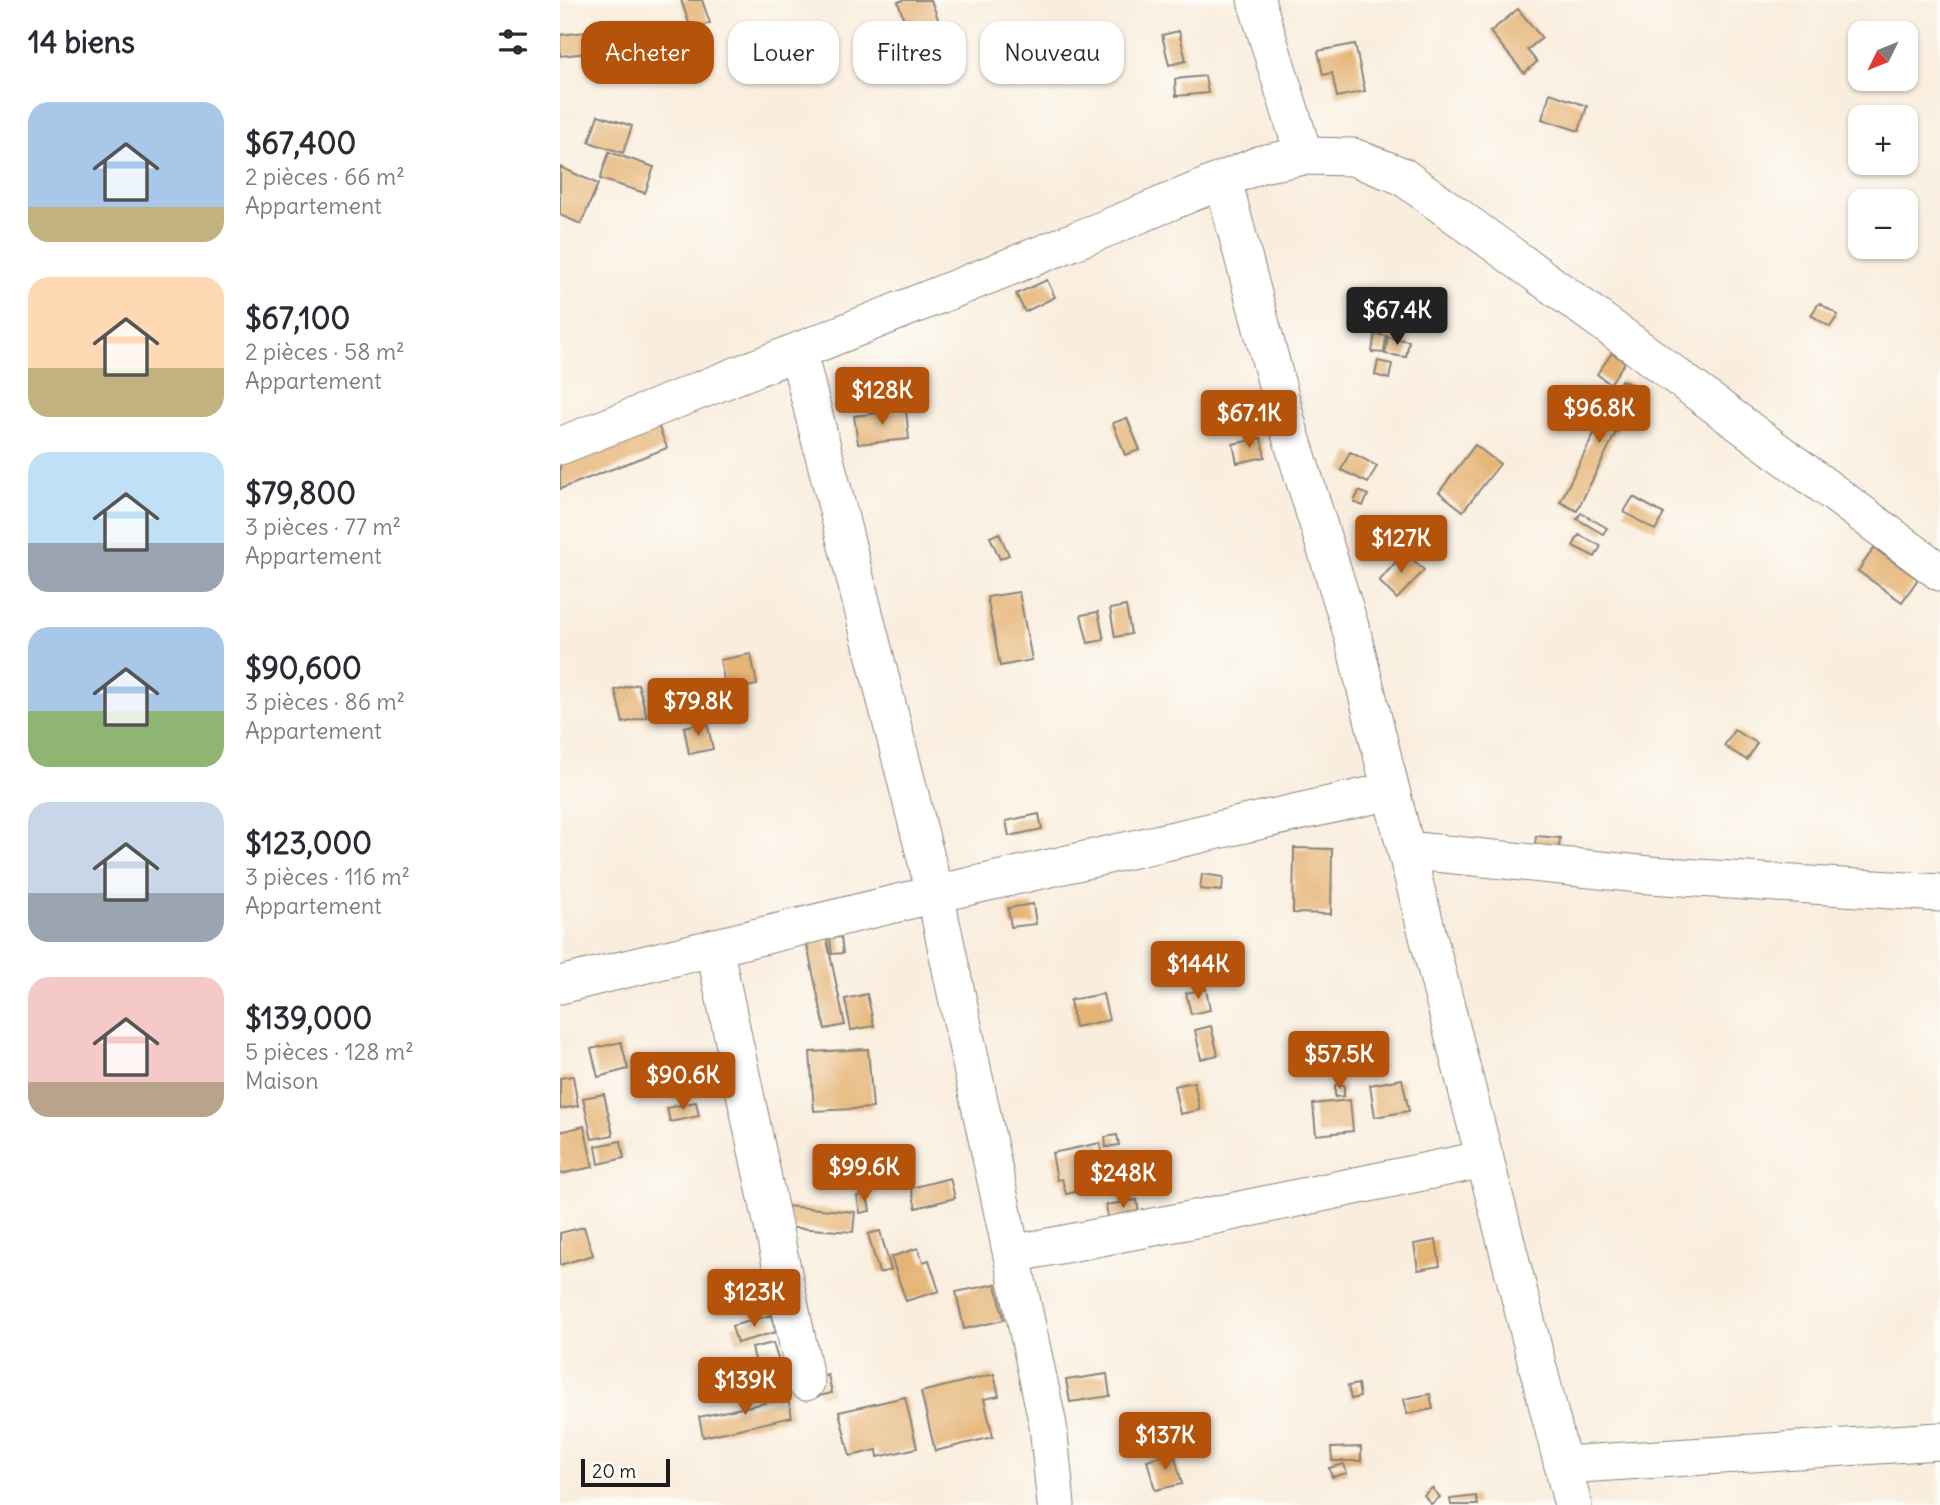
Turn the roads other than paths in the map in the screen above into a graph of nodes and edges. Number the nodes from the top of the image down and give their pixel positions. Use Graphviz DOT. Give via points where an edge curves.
graph roads {
  1 [pos="1256,0"];
  2 [pos="1304,156"];
  3 [pos="1223,180"];
  4 [pos="798,352"];
  5 [pos="560,446"];
  6 [pos="1940,572"];
  7 [pos="1391,791"];
  8 [pos="1406,850"];
  9 [pos="1940,893"];
  10 [pos="935,894"];
  11 [pos="714,947"];
  12 [pos="560,985"];
  13 [pos="1485,1159"];
  14 [pos="1012,1254"];
  15 [pos="806,1382"];
  16 [pos="1940,1441"];
  17 [pos="1563,1465"];
  18 [pos="1056,1505"];
  19 [pos="1573,1505"];
  1 -- 2 [label="street"];
  2 -- 3 [label="street" via="1261,164"];
  2 -- 6 [label="street" via="1353,157 1402,176"];
  3 -- 4 [label="street"];
  3 -- 7 [label="street" via="1288,427 1352,633"];
  4 -- 5 [label="street"];
  4 -- 10 [label="street"];
  7 -- 8 [label="street"];
  7 -- 10 [label="street"];
  8 -- 9 [label="street" via="1649,876"];
  8 -- 13 [label="street"];
  10 -- 11 [label="street"];
  10 -- 14 [label="street"];
  11 -- 12 [label="street"];
  11 -- 15 [label="street"];
  13 -- 14 [label="street"];
  13 -- 17 [label="street"];
  14 -- 18 [label="street" via="1048,1425"];
  16 -- 17 [label="street"];
  17 -- 19 [label="street"];
}
